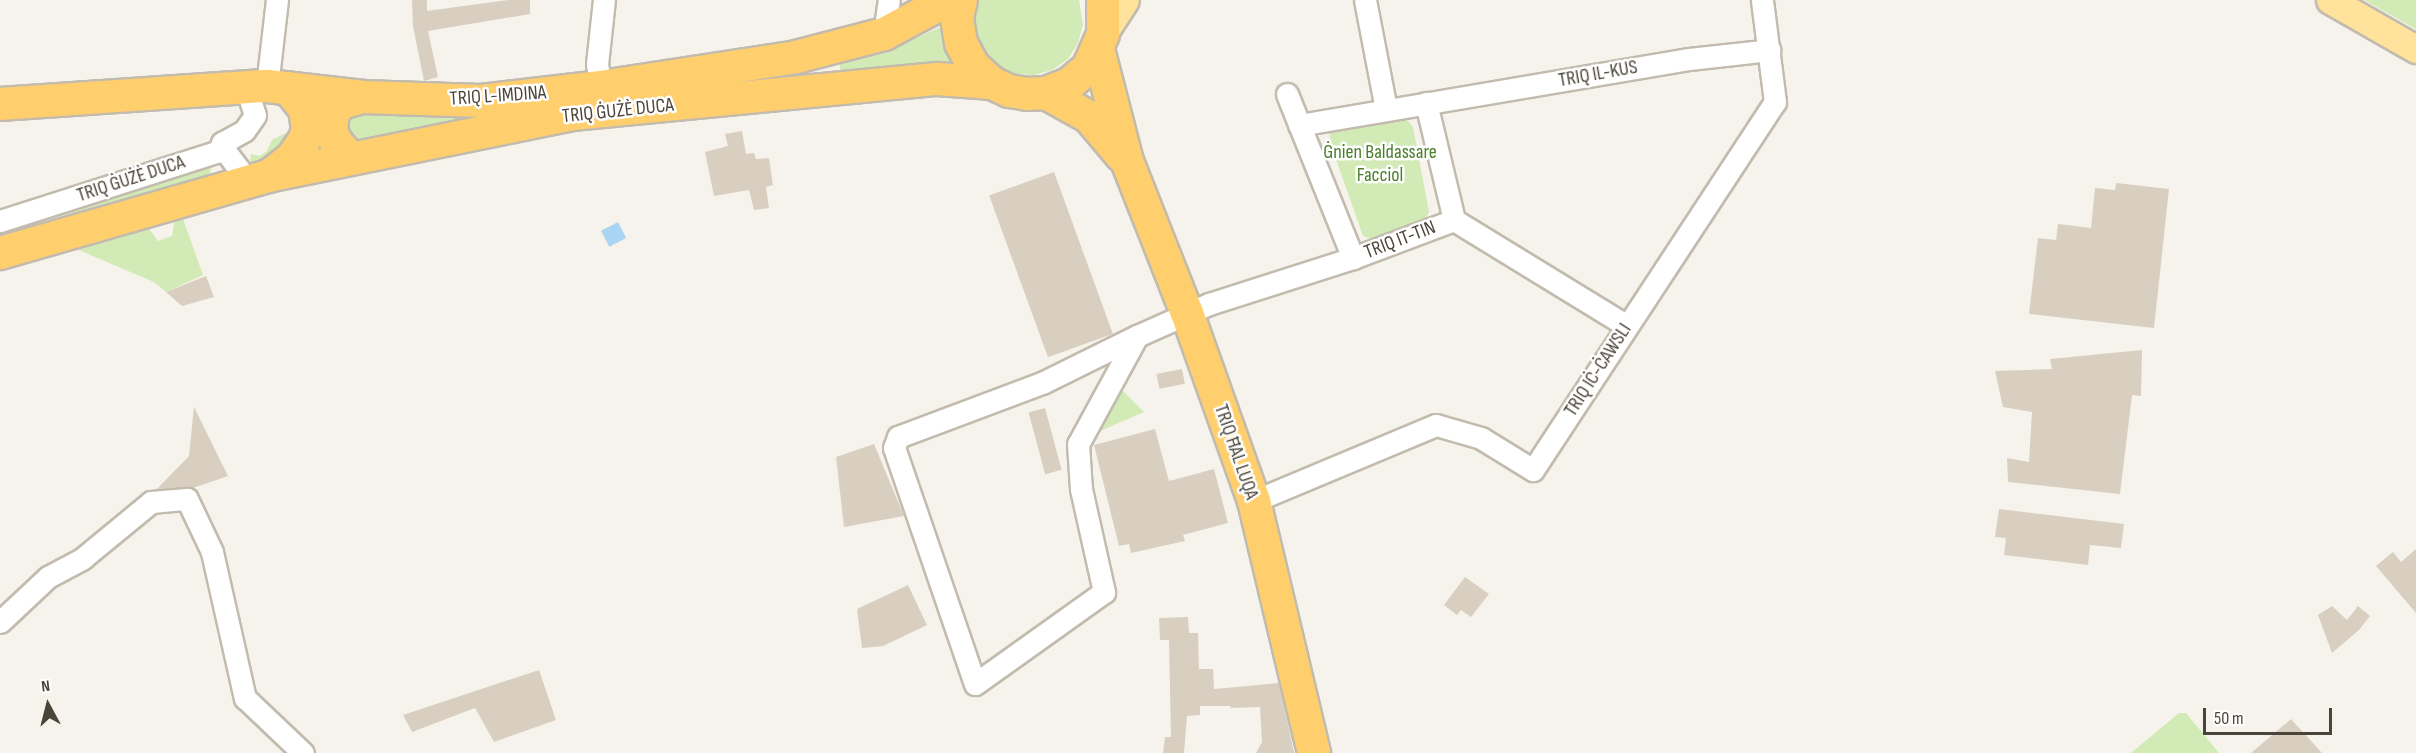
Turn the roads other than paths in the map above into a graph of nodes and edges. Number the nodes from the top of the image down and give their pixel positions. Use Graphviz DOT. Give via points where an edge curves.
graph roads {
  1 [pos="277,0"];
  2 [pos="604,0"];
  3 [pos="889,0"];
  4 [pos="948,0"];
  5 [pos="961,0"];
  6 [pos="1103,0"];
  7 [pos="1125,0"];
  8 [pos="1365,0"];
  9 [pos="1762,0"];
  10 [pos="2330,0"];
  11 [pos="884,33"];
  12 [pos="1101,41"];
  13 [pos="2416,49"];
  14 [pos="1770,50"];
  15 [pos="992,83"];
  16 [pos="267,87"];
  17 [pos="601,87"];
  18 [pos="1046,93"];
  19 [pos="1287,94"];
  20 [pos="363,97"];
  21 [pos="1426,103"];
  22 [pos="0,104"];
  23 [pos="1386,109"];
  24 [pos="1299,125"];
  25 [pos="219,151"];
  26 [pos="351,158"];
  27 [pos="1127,161"];
  28 [pos="258,179"];
  29 [pos="1454,220"];
  30 [pos="0,221"];
  31 [pos="0,253"];
  32 [pos="1353,258"];
  33 [pos="1187,313"];
  34 [pos="1627,326"];
  35 [pos="1137,336"];
  36 [pos="1254,501"];
  37 [pos="0,622"];
  38 [pos="303,753"];
  39 [pos="1314,753"];
  1 -- 16 [label="street"];
  2 -- 17 [label="street" via="597,64"];
  3 -- 11 [label="street"];
  4 -- 11 [label="highway, TRIQ L-IMDINA"];
  5 -- 15 [label="highway" via="957,18 961,43 973,66"];
  6 -- 12 [label="highway, TRIQ ĦAL LUQA"];
  7 -- 12 [label="main road"];
  8 -- 23 [label="street"];
  9 -- 14 [label="street, TRIQ IĊ-ĊAWSLI"];
  10 -- 13 [label="main road"];
  11 -- 17 [label="highway, TRIQ L-IMDINA" via="796,57"];
  12 -- 18 [label="highway" via="1088,68 1069,84"];
  12 -- 27 [label="highway, TRIQ ĦAL LUQA"];
  14 -- 21 [label="street, TRIQ IL-KUS" via="1689,59"];
  14 -- 34 [label="street, TRIQ IĊ-ĊAWSLI" via="1775,102"];
  15 -- 18 [label="highway" via="1009,91"];
  15 -- 26 [label="highway, TRIQ ĠUŻÈ DUCA" via="937,79 572,114"];
  16 -- 20 [label="highway, TRIQ L-IMDINA"];
  16 -- 22 [label="highway, TRIQ L-IMDINA"];
  16 -- 25 [label="street" via="244,131 222,143"];
  16 -- 28 [label="highway" via="305,109 308,130 292,158"];
  17 -- 20 [label="highway, TRIQ L-IMDINA" via="481,101"];
  18 -- 27 [label="highway, TRIQ ĦAL LUQA" via="1089,117"];
  19 -- 24 [label="street"];
  20 -- 26 [label="highway" via="335,108 332,120 336,142"];
  21 -- 23 [label="street, TRIQ IL-KUS"];
  21 -- 29 [label="street"];
  23 -- 24 [label="street, TRIQ IL-KUS"];
  24 -- 32 [label="street"];
  25 -- 28 [label="street" via="226,152"];
  25 -- 30 [label="street, TRIQ ĠUŻÈ DUCA"];
  26 -- 28 [label="highway, TRIQ ĠUŻÈ DUCA"];
  27 -- 33 [label="highway, TRIQ ĦAL LUQA"];
  28 -- 31 [label="highway, TRIQ ĠUŻÈ DUCA"];
  29 -- 32 [label="street, TRIQ IT-TIN"];
  29 -- 34 [label="street, TRIQ IT-TIN"];
  32 -- 33 [label="street, TRIQ IT-TIN"];
  33 -- 35 [label="street, TRIQ IT-TIN"];
  33 -- 36 [label="highway, TRIQ ĦAL LUQA"];
  34 -- 36 [label="street, TRIQ IĊ-ĊAWSLI" via="1533,470 1481,438 1436,425"];
  35 -- 35 [label="street, TRIQ IT-TIN" via="1042,383 898,437 894,448 975,684 1104,592 1082,489 1078,444"];
  36 -- 39 [label="highway, TRIQ ĦAL LUQA"];
  37 -- 38 [label="street" via="48,577 83,558 151,502 187,499 212,552 245,698"];
}
